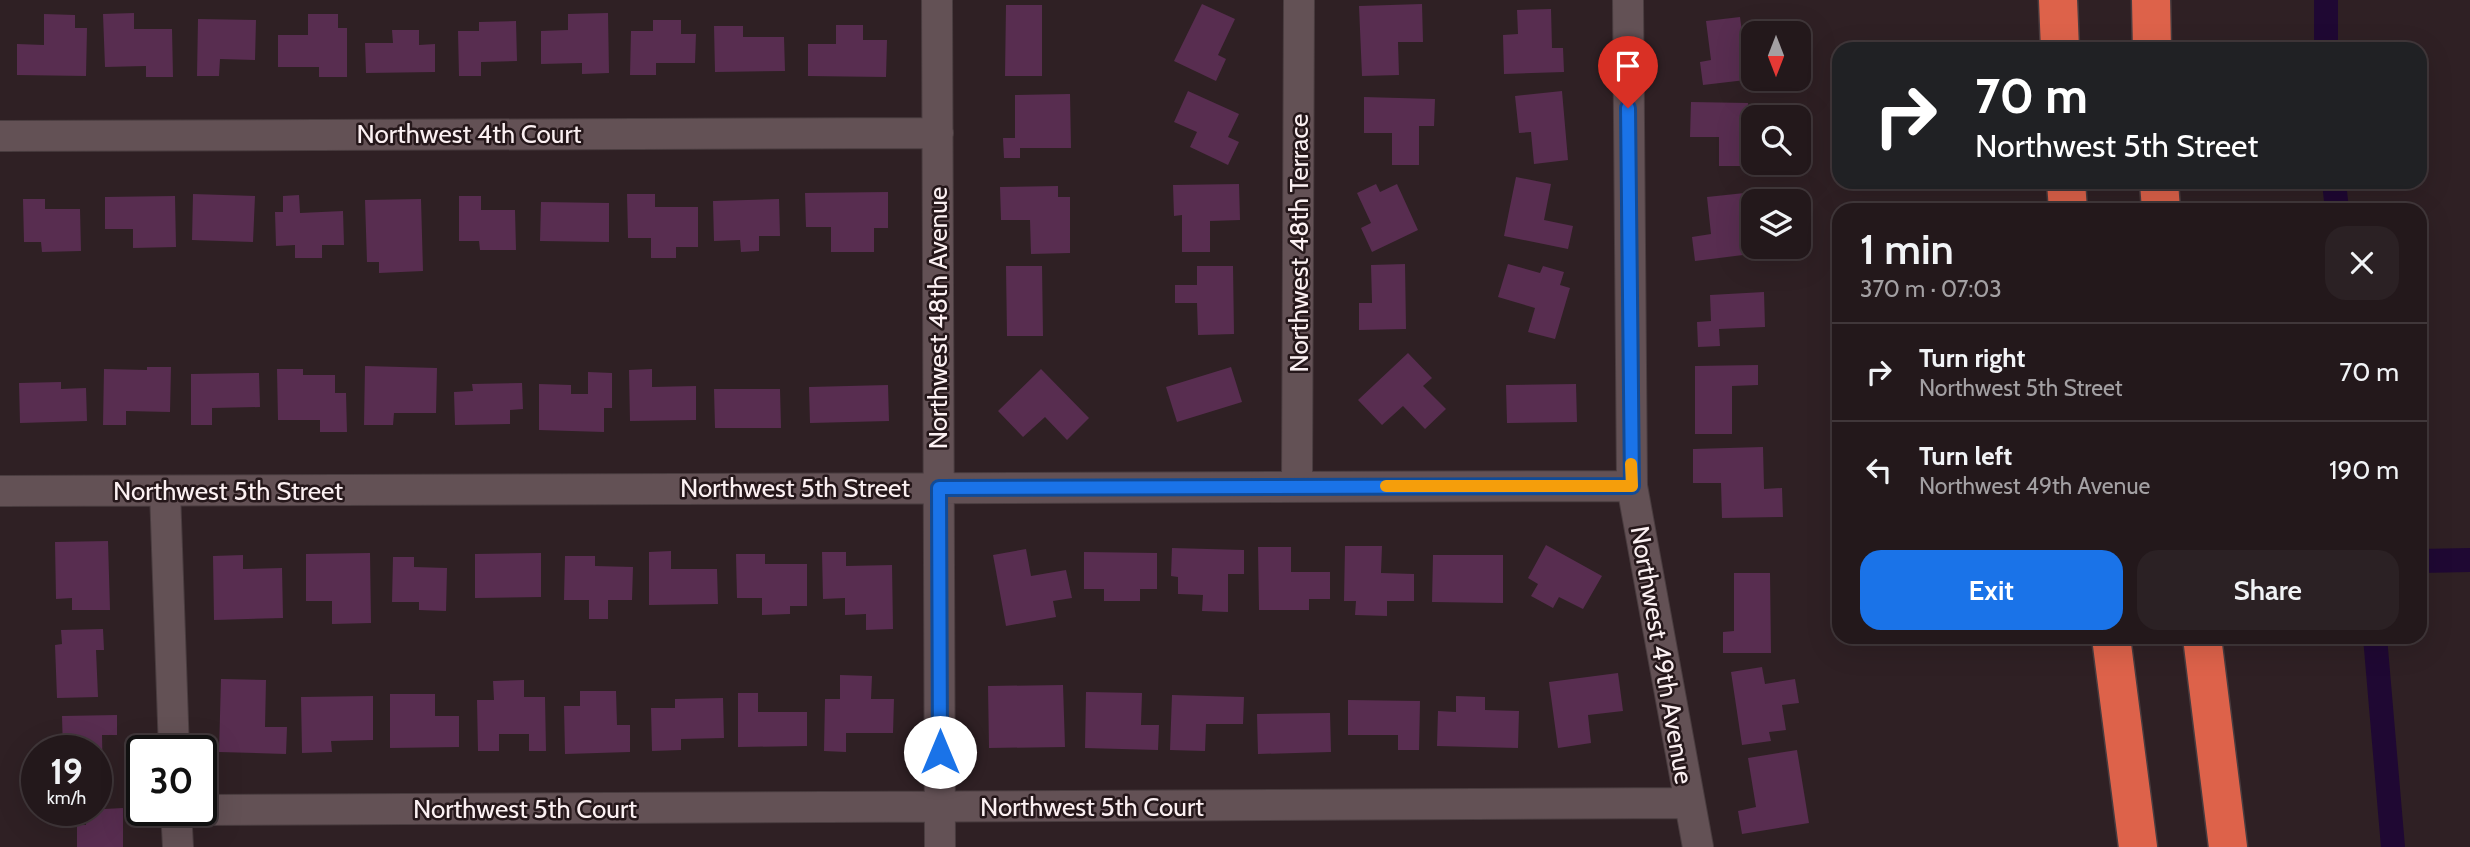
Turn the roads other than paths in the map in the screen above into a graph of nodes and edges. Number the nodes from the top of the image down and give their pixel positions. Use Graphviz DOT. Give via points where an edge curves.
graph roads {
  1 [pos="937,0"];
  2 [pos="1300,0"];
  3 [pos="1628,0"];
  4 [pos="2058,0"];
  5 [pos="2151,0"];
  6 [pos="2060,42"];
  7 [pos="2152,42"];
  8 [pos="938,133"];
  9 [pos="0,136"];
  10 [pos="1632,486"];
  11 [pos="1297,487"];
  12 [pos="939,488"];
  13 [pos="0,491"];
  14 [pos="165,491"];
  15 [pos="2111,644"];
  16 [pos="2203,644"];
  17 [pos="173,735"];
  18 [pos="1689,803"];
  19 [pos="940,808"];
  20 [pos="217,810"];
  21 [pos="177,826"];
  22 [pos="178,847"];
  23 [pos="940,847"];
  24 [pos="1698,847"];
  25 [pos="2138,847"];
  26 [pos="2228,847"];
  1 -- 8 [label="street, Northwest 48th Avenue"];
  2 -- 11 [label="street, Northwest 48th Terrace"];
  3 -- 10 [label="street, Northwest 49th Avenue"];
  4 -- 6 [label="highway"];
  5 -- 7 [label="highway"];
  8 -- 9 [label="street, Northwest 4th Court"];
  8 -- 12 [label="street, Northwest 48th Avenue"];
  10 -- 11 [label="street, Northwest 5th Street"];
  10 -- 18 [label="street, Northwest 49th Avenue"];
  11 -- 12 [label="street, Northwest 5th Street"];
  12 -- 14 [label="street, Northwest 5th Street"];
  12 -- 19 [label="street, Northwest 48th Avenue"];
  13 -- 14 [label="street, Northwest 5th Street"];
  14 -- 17 [label="street"];
  15 -- 25 [label="highway"];
  16 -- 26 [label="highway"];
  18 -- 19 [label="street, Northwest 5th Court"];
  18 -- 24 [label="street, Northwest 49th Avenue"];
  19 -- 20 [label="street, Northwest 5th Court"];
  19 -- 23 [label="street, Northwest 48th Avenue"];
  21 -- 22 [label="street"];
}
